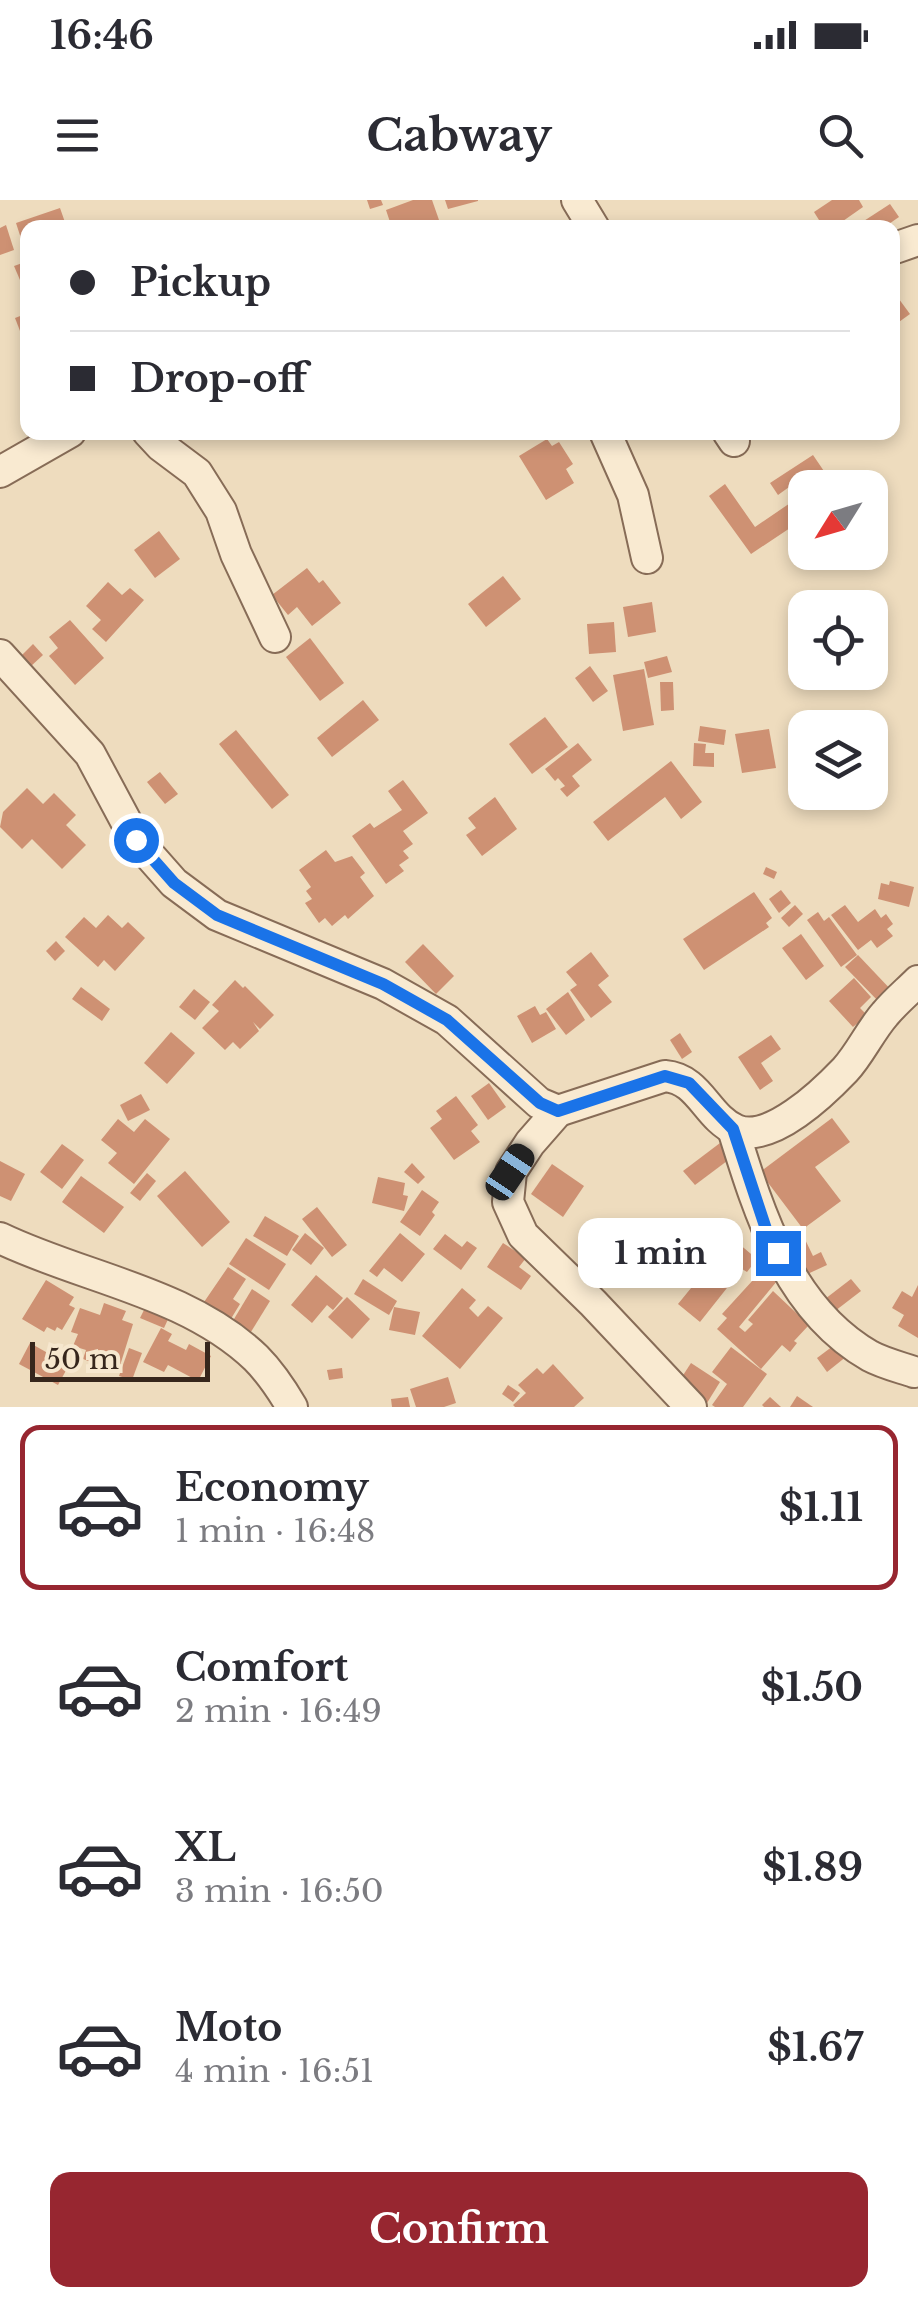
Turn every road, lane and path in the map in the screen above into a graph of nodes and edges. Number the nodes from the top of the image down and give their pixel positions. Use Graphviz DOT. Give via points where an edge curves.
graph roads {
  1 [pos="56,440"];
  2 [pos="157,440"];
  3 [pos="608,440"];
  4 [pos="0,472"];
  5 [pos="648,558"];
  6 [pos="275,637"];
  7 [pos="0,655"];
  8 [pos="918,981"];
  9 [pos="558,1111"];
  10 [pos="733,1129"];
  11 [pos="0,1238"];
  12 [pos="914,1372"];
  13 [pos="292,1407"];
  14 [pos="691,1407"];
  1 -- 4 [label="street"];
  2 -- 6 [label="street" via="196,473 220,510"];
  3 -- 5 [label="street" via="633,495"];
  7 -- 9 [label="street" via="90,754 136,840 174,883 217,915 383,984 447,1020 540,1103"];
  8 -- 10 [label="street" via="884,1014 848,1068 805,1104 761,1133"];
  9 -- 10 [label="street" via="676,1077"];
  9 -- 14 [label="street" via="510,1172 508,1202 523,1236"];
  10 -- 12 [label="street" via="766,1229 791,1277 830,1326 870,1356"];
  11 -- 13 [label="street" via="214,1326 256,1358"];
}
